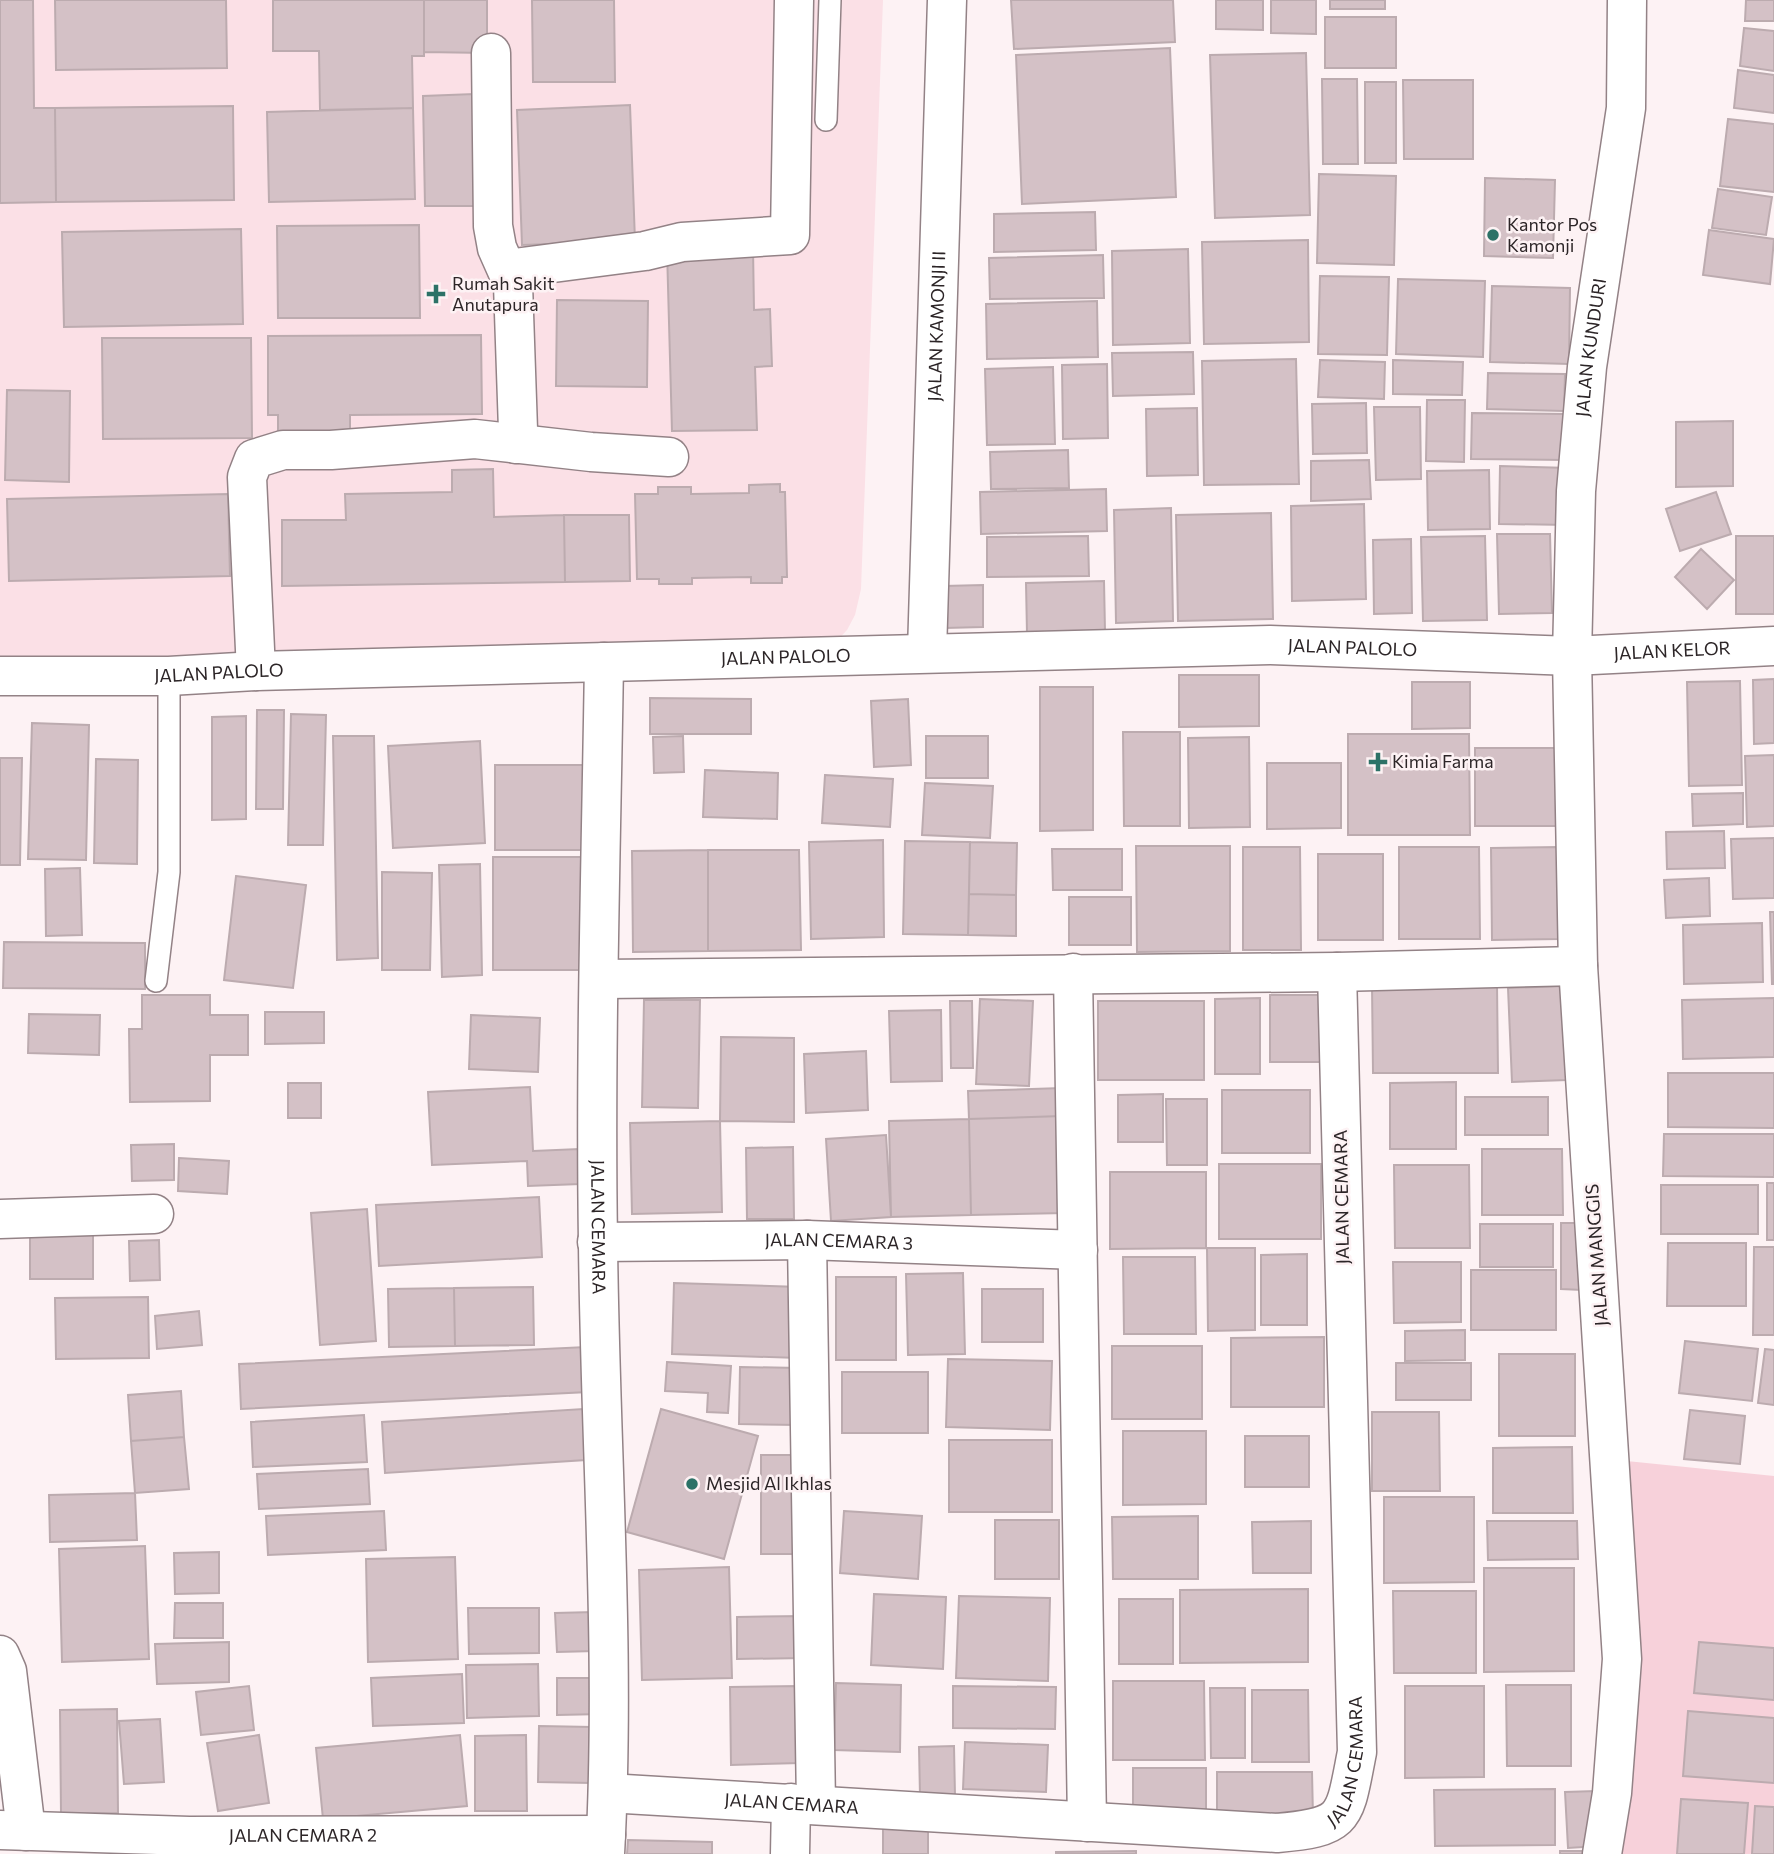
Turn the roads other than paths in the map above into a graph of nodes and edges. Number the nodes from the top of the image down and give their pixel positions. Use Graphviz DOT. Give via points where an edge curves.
graph roads {
  1 [pos="794,0"];
  2 [pos="830,0"];
  3 [pos="947,0"];
  4 [pos="1626,0"];
  5 [pos="491,52"];
  6 [pos="826,120"];
  7 [pos="507,269"];
  8 [pos="516,444"];
  9 [pos="669,457"];
  10 [pos="1774,646"];
  11 [pos="927,652"];
  12 [pos="1572,656"];
  13 [pos="604,662"];
  14 [pos="256,671"];
  15 [pos="0,676"];
  16 [pos="169,676"];
  17 [pos="1578,966"];
  18 [pos="1337,972"];
  19 [pos="1073,973"];
  20 [pos="600,979"];
  21 [pos="156,981"];
  22 [pos="153,1214"];
  23 [pos="0,1219"];
  24 [pos="807,1240"];
  25 [pos="597,1242"];
  26 [pos="1078,1250"];
  27 [pos="0,1655"];
  28 [pos="608,1793"];
  29 [pos="804,1804"];
  30 [pos="1087,1822"];
  31 [pos="13,1831"];
  32 [pos="117,1844"];
  33 [pos="605,1844"];
  34 [pos="790,1854"];
  35 [pos="1602,1854"];
  1 -- 7 [label="street" via="790,235 682,242"];
  2 -- 6 [label="lane"];
  3 -- 11 [label="street, JALAN KAMONJI II"];
  4 -- 12 [label="street, JALAN KUNDURI" via="1626,108 1587,367 1576,491"];
  5 -- 7 [label="street" via="493,226"];
  7 -- 8 [label="street" via="516,315"];
  8 -- 9 [label="street"];
  8 -- 14 [label="street" via="475,439 283,450 254,459 247,477 247,496"];
  10 -- 12 [label="street, JALAN KELOR"];
  11 -- 12 [label="street, JALAN PALOLO" via="1270,645"];
  11 -- 13 [label="street, JALAN PALOLO"];
  12 -- 17 [label="street, JALAN MANGGIS"];
  13 -- 14 [label="street, JALAN PALOLO"];
  13 -- 20 [label="street, JALAN CEMARA"];
  14 -- 16 [label="street, JALAN PALOLO"];
  15 -- 16 [label="street, JALAN PALOLO"];
  16 -- 21 [label="lane" via="169,872"];
  17 -- 18 [label="street"];
  17 -- 35 [label="street, JALAN MANGGIS" via="1622,1659 1612,1793"];
  18 -- 19 [label="street"];
  18 -- 30 [label="street, JALAN CEMARA" via="1357,1752 1349,1793 1331,1824 1317,1830 1277,1833"];
  19 -- 20 [label="street"];
  19 -- 26 [label="street"];
  20 -- 25 [label="street, JALAN CEMARA"];
  22 -- 23 [label="street"];
  24 -- 25 [label="street, JALAN CEMARA 3"];
  24 -- 26 [label="street, JALAN CEMARA 3"];
  24 -- 29 [label="street"];
  25 -- 28 [label="street, JALAN CEMARA"];
  26 -- 30 [label="street"];
  27 -- 31 [label="street" via="7,1671"];
  28 -- 29 [label="street, JALAN CEMARA"];
  28 -- 33 [label="street, JALAN CEMARA"];
  29 -- 30 [label="street, JALAN CEMARA"];
  29 -- 34 [label="street"];
  31 -- 32 [label="street, JALAN CEMARA 2"];
  32 -- 33 [label="street, JALAN CEMARA 2"];
}
